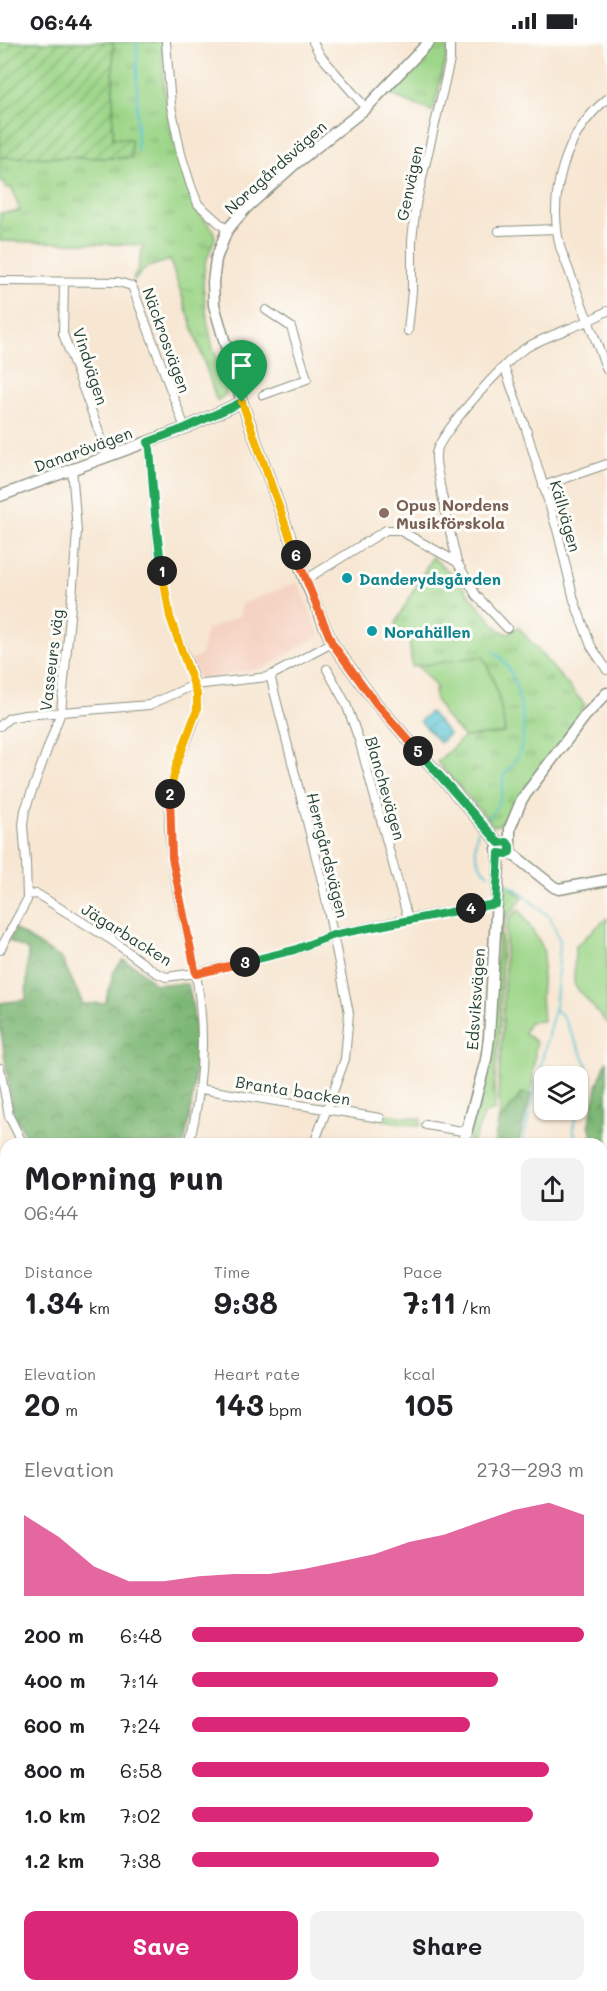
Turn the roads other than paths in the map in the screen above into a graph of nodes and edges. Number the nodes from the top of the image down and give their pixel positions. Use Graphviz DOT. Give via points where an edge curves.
graph roads {
  1 [pos="166,42"];
  2 [pos="313,42"];
  3 [pos="429,42"];
  4 [pos="450,42"];
  5 [pos="607,99"];
  6 [pos="366,108"];
  7 [pos="556,229"];
  8 [pos="227,230"];
  9 [pos="499,231"];
  10 [pos="0,281"];
  11 [pos="64,282"];
  12 [pos="267,310"];
  13 [pos="607,311"];
  14 [pos="589,322"];
  15 [pos="408,332"];
  16 [pos="504,366"];
  17 [pos="607,370"];
  18 [pos="263,395"];
  19 [pos="242,402"];
  20 [pos="185,428"];
  21 [pos="148,442"];
  22 [pos="108,456"];
  23 [pos="607,464"];
  24 [pos="72,468"];
  25 [pos="543,486"];
  26 [pos="0,496"];
  27 [pos="457,561"];
  28 [pos="305,580"];
  29 [pos="507,628"];
  30 [pos="332,643"];
  31 [pos="327,669"];
  32 [pos="607,670"];
  33 [pos="270,675"];
  34 [pos="195,685"];
  35 [pos="607,693"];
  36 [pos="61,712"];
  37 [pos="0,726"];
  38 [pos="504,848"];
  39 [pos="607,880"];
  40 [pos="27,895"];
  41 [pos="496,904"];
  42 [pos="408,919"];
  43 [pos="333,935"];
  44 [pos="0,950"];
  45 [pos="196,974"];
  46 [pos="0,1068"];
  47 [pos="201,1089"];
  48 [pos="327,1109"];
  49 [pos="380,1118"];
  50 [pos="426,1125"];
  51 [pos="468,1132"];
  52 [pos="20,1138"];
  53 [pos="190,1138"];
  54 [pos="316,1138"];
  55 [pos="466,1138"];
  1 -- 8 [label="street" via="171,106 181,154 198,204"];
  2 -- 6 [label="street"];
  3 -- 6 [label="street, Noragårdsvägen"];
  4 -- 15 [label="street, Genvägen" via="450,60 416,204"];
  5 -- 7 [label="street" via="583,124 567,155 559,184"];
  6 -- 8 [label="street, Noragårdsvägen" via="296,164"];
  7 -- 9 [label="street"];
  7 -- 14 [label="street"];
  8 -- 19 [label="street, Noragårdsvägen" via="216,259 214,305"];
  10 -- 11 [label="street, Näckrosvägen"];
  11 -- 20 [label="street, Näckrosvägen" via="118,282 132,286"];
  11 -- 22 [label="street, Vindvägen" via="63,334"];
  12 -- 18 [label="street" via="291,327 308,380"];
  13 -- 14 [label="street"];
  14 -- 16 [label="street" via="521,350"];
  14 -- 17 [label="street"];
  16 -- 25 [label="street, Källvägen"];
  16 -- 27 [label="street" via="436,450"];
  19 -- 20 [label="street, Danarövägen"];
  19 -- 28 [label="street, Noragårdsvägen"];
  20 -- 21 [label="street, Danarövägen"];
  21 -- 22 [label="street, Danarövägen"];
  21 -- 34 [label="street" via="166,598"];
  22 -- 24 [label="street, Danarövägen"];
  23 -- 25 [label="street"];
  24 -- 26 [label="street, Danarövägen"];
  24 -- 36 [label="street, Vasseurs väg" via="76,531"];
  25 -- 32 [label="street, Källvägen" via="574,600 591,646"];
  27 -- 28 [label="street" via="399,530 386,530"];
  27 -- 29 [label="street" via="476,595"];
  28 -- 30 [label="street, Noragårdsvägen"];
  30 -- 33 [label="street"];
  30 -- 38 [label="street, Noragårdsvägen" via="375,702"];
  31 -- 42 [label="street, Blanchevägen" via="359,740"];
  33 -- 34 [label="street"];
  33 -- 43 [label="street, Herrgårdsvägen"];
  34 -- 36 [label="street" via="149,705"];
  34 -- 45 [label="street" via="197,710 176,766 170,817 172,858"];
  35 -- 38 [label="street, Edsviksvägen" via="522,799"];
  36 -- 37 [label="street" via="9,718"];
  36 -- 40 [label="street, Vasseurs väg" via="25,810"];
  38 -- 39 [label="street, Noragårdsvägen" via="554,888"];
  38 -- 41 [label="street, Edsviksvägen"];
  40 -- 44 [label="street, Vasseurs väg"];
  40 -- 45 [label="street, Jägarbacken" via="37,894 113,941 154,972 166,977"];
  41 -- 42 [label="street, Jägarbacken"];
  41 -- 51 [label="street, Edsviksvägen" via="489,1038"];
  42 -- 43 [label="street, Jägarbacken"];
  43 -- 45 [label="street, Jägarbacken" via="294,950"];
  43 -- 48 [label="street, Herrgårdsvägen" via="349,1025 345,1059"];
  45 -- 47 [label="street" via="201,1007"];
  46 -- 52 [label="street" via="9,1116"];
  47 -- 48 [label="street, Branta backen"];
  47 -- 53 [label="street"];
  48 -- 49 [label="street, Branta backen"];
  48 -- 54 [label="street, Herrgårdsvägen"];
  50 -- 51 [label="street"];
  51 -- 55 [label="street, Edsviksvägen"];
}
